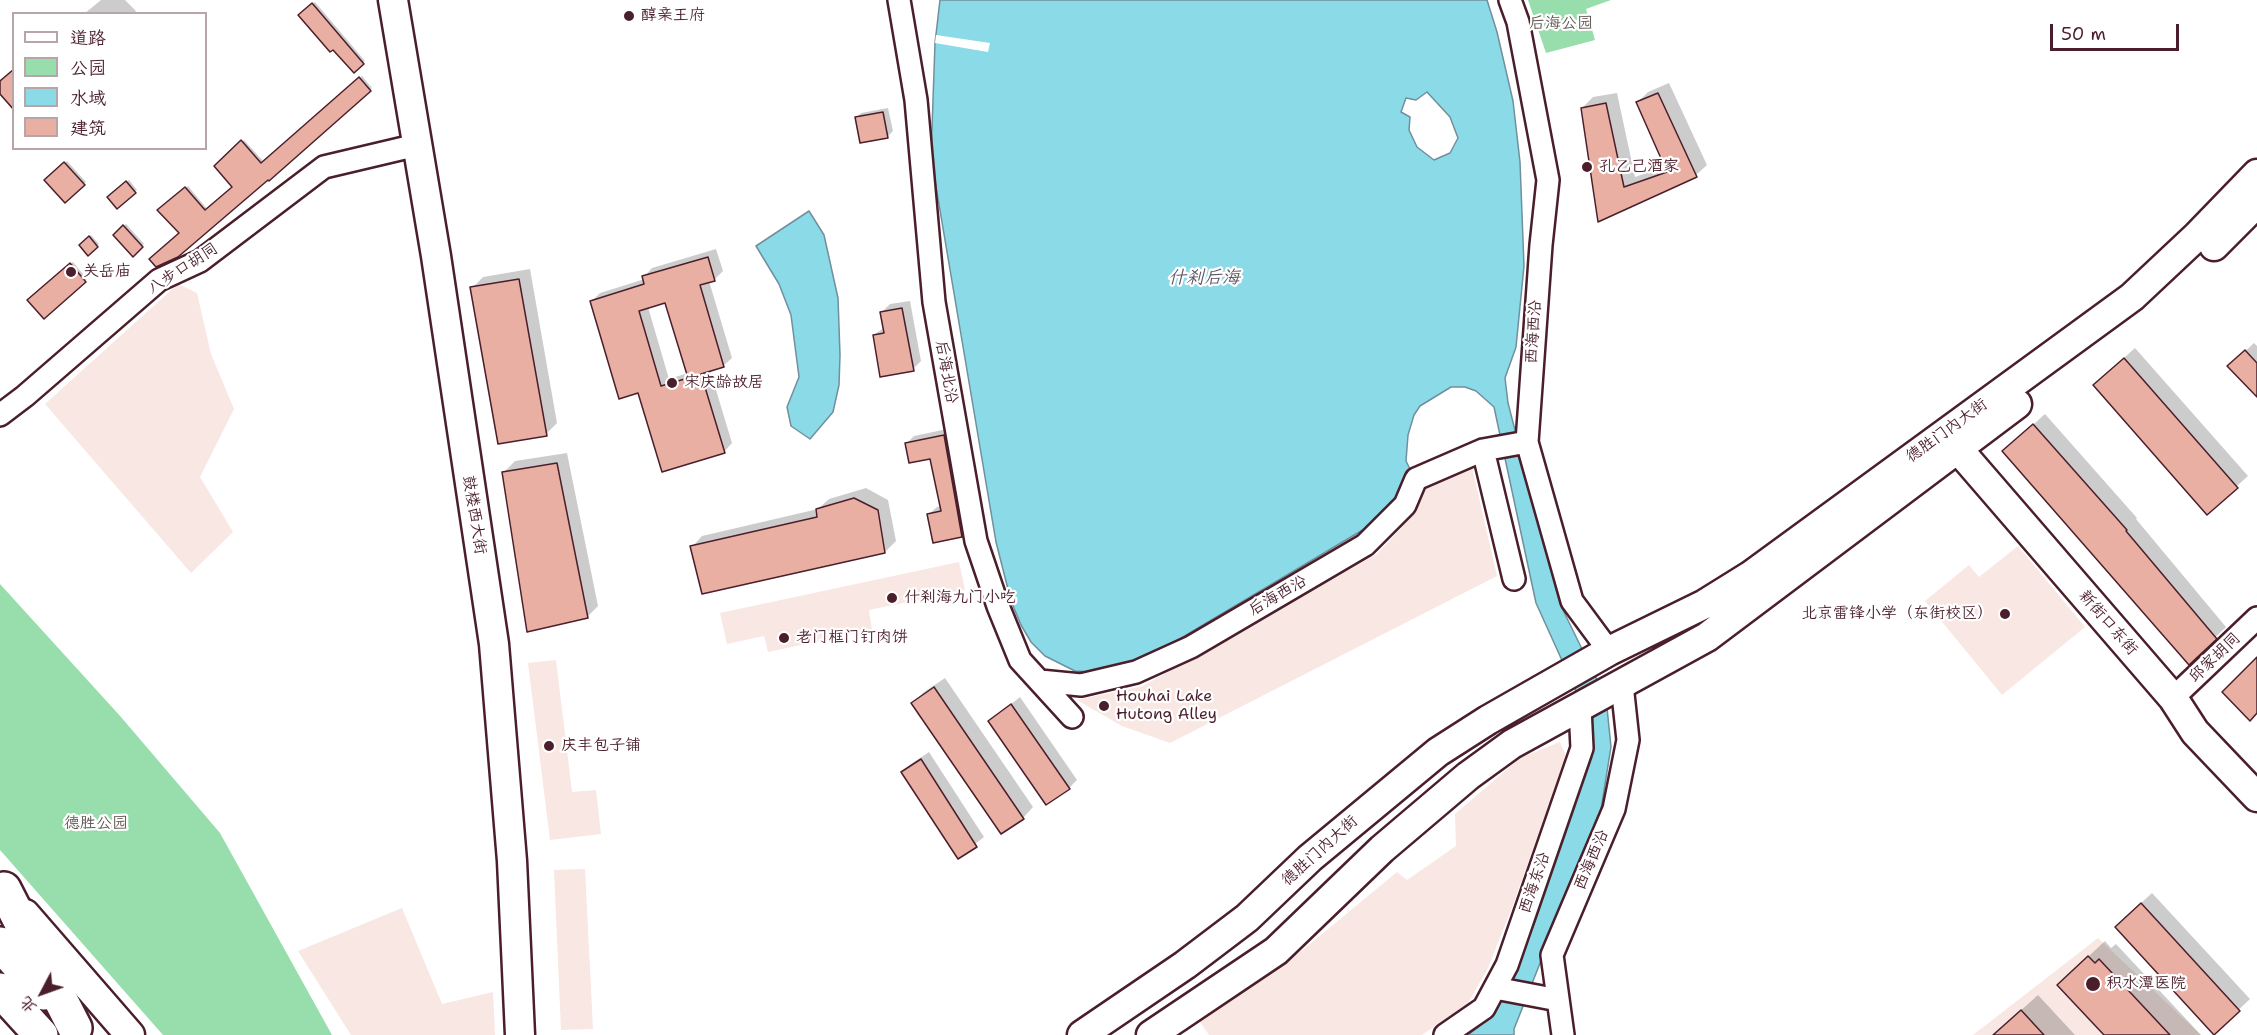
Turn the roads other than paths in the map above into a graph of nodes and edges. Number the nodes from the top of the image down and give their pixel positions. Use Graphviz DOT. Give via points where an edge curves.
graph roads {
  1 [pos="393,0"];
  2 [pos="899,0"];
  3 [pos="1510,0"];
  4 [pos="417,145"];
  5 [pos="2257,174"];
  6 [pos="2257,203"];
  7 [pos="0,415"];
  8 [pos="1953,439"];
  9 [pos="1527,442"];
  10 [pos="1483,450"];
  11 [pos="1514,579"];
  12 [pos="2257,618"];
  13 [pos="1617,664"];
  14 [pos="1040,681"];
  15 [pos="1570,690"];
  16 [pos="2173,698"];
  17 [pos="1072,717"];
  18 [pos="2257,796"];
  19 [pos="2,887"];
  20 [pos="0,944"];
  21 [pos="1499,989"];
  22 [pos="0,990"];
  23 [pos="1550,999"];
  24 [pos="78,1032"];
  25 [pos="41,1035"];
  26 [pos="130,1035"];
  27 [pos="520,1035"];
  28 [pos="1082,1035"];
  29 [pos="1151,1035"];
  30 [pos="1444,1035"];
  31 [pos="1563,1035"];
  1 -- 4 [label="main road, 鼓楼西大街"];
  2 -- 14 [label="street, 后海北沿" via="916,100 933,302 976,541 1020,660"];
  3 -- 9 [label="street, 西海西沿" via="1518,22 1548,180"];
  4 -- 7 [label="street, 八步口胡同" via="324,167 200,261 159,280"];
  4 -- 27 [label="main road, 鼓楼西大街" via="494,644 512,861"];
  5 -- 8 [label="main road, 德胜门内大街" via="2132,297"];
  6 -- 8 [label="main road, 德胜门内大街" via="2144,308"];
  8 -- 13 [label="main road, 德胜门内大街"];
  8 -- 13 [label="main road, 德胜门内大街" via="1767,593 1698,626 1654,641"];
  8 -- 16 [label="main road, 新街口东街"];
  9 -- 10 [label="street, 后海西沿"];
  9 -- 13 [label="street, 西海西沿" via="1572,601"];
  10 -- 11 [label="street"];
  10 -- 14 [label="street, 后海西沿" via="1416,479 1405,505 1365,545 1191,647 1125,675 1081,684"];
  12 -- 16 [label="street, 邱家胡同"];
  13 -- 15 [label="main road"];
  13 -- 23 [label="street, 西海西沿" via="1628,740 1614,809 1552,955"];
  14 -- 17 [label="street, 后海北沿"];
  15 -- 21 [label="street, 西海东沿" via="1582,748"];
  15 -- 28 [label="main road, 德胜门内大街" via="1488,720 1438,752 1310,858 1247,918"];
  15 -- 29 [label="main road" via="1508,720 1421,795 1382,849 1276,951"];
  16 -- 18 [label="main road, 新街口东街" via="2195,732"];
  19 -- 24 [label="highway"];
  19 -- 26 [label="main road"];
  20 -- 24 [label="highway"];
  21 -- 23 [label="street"];
  21 -- 30 [label="street, 西海东沿" via="1484,1008"];
  22 -- 25 [label="highway"];
  23 -- 31 [label="street, 西海西沿"];
}
